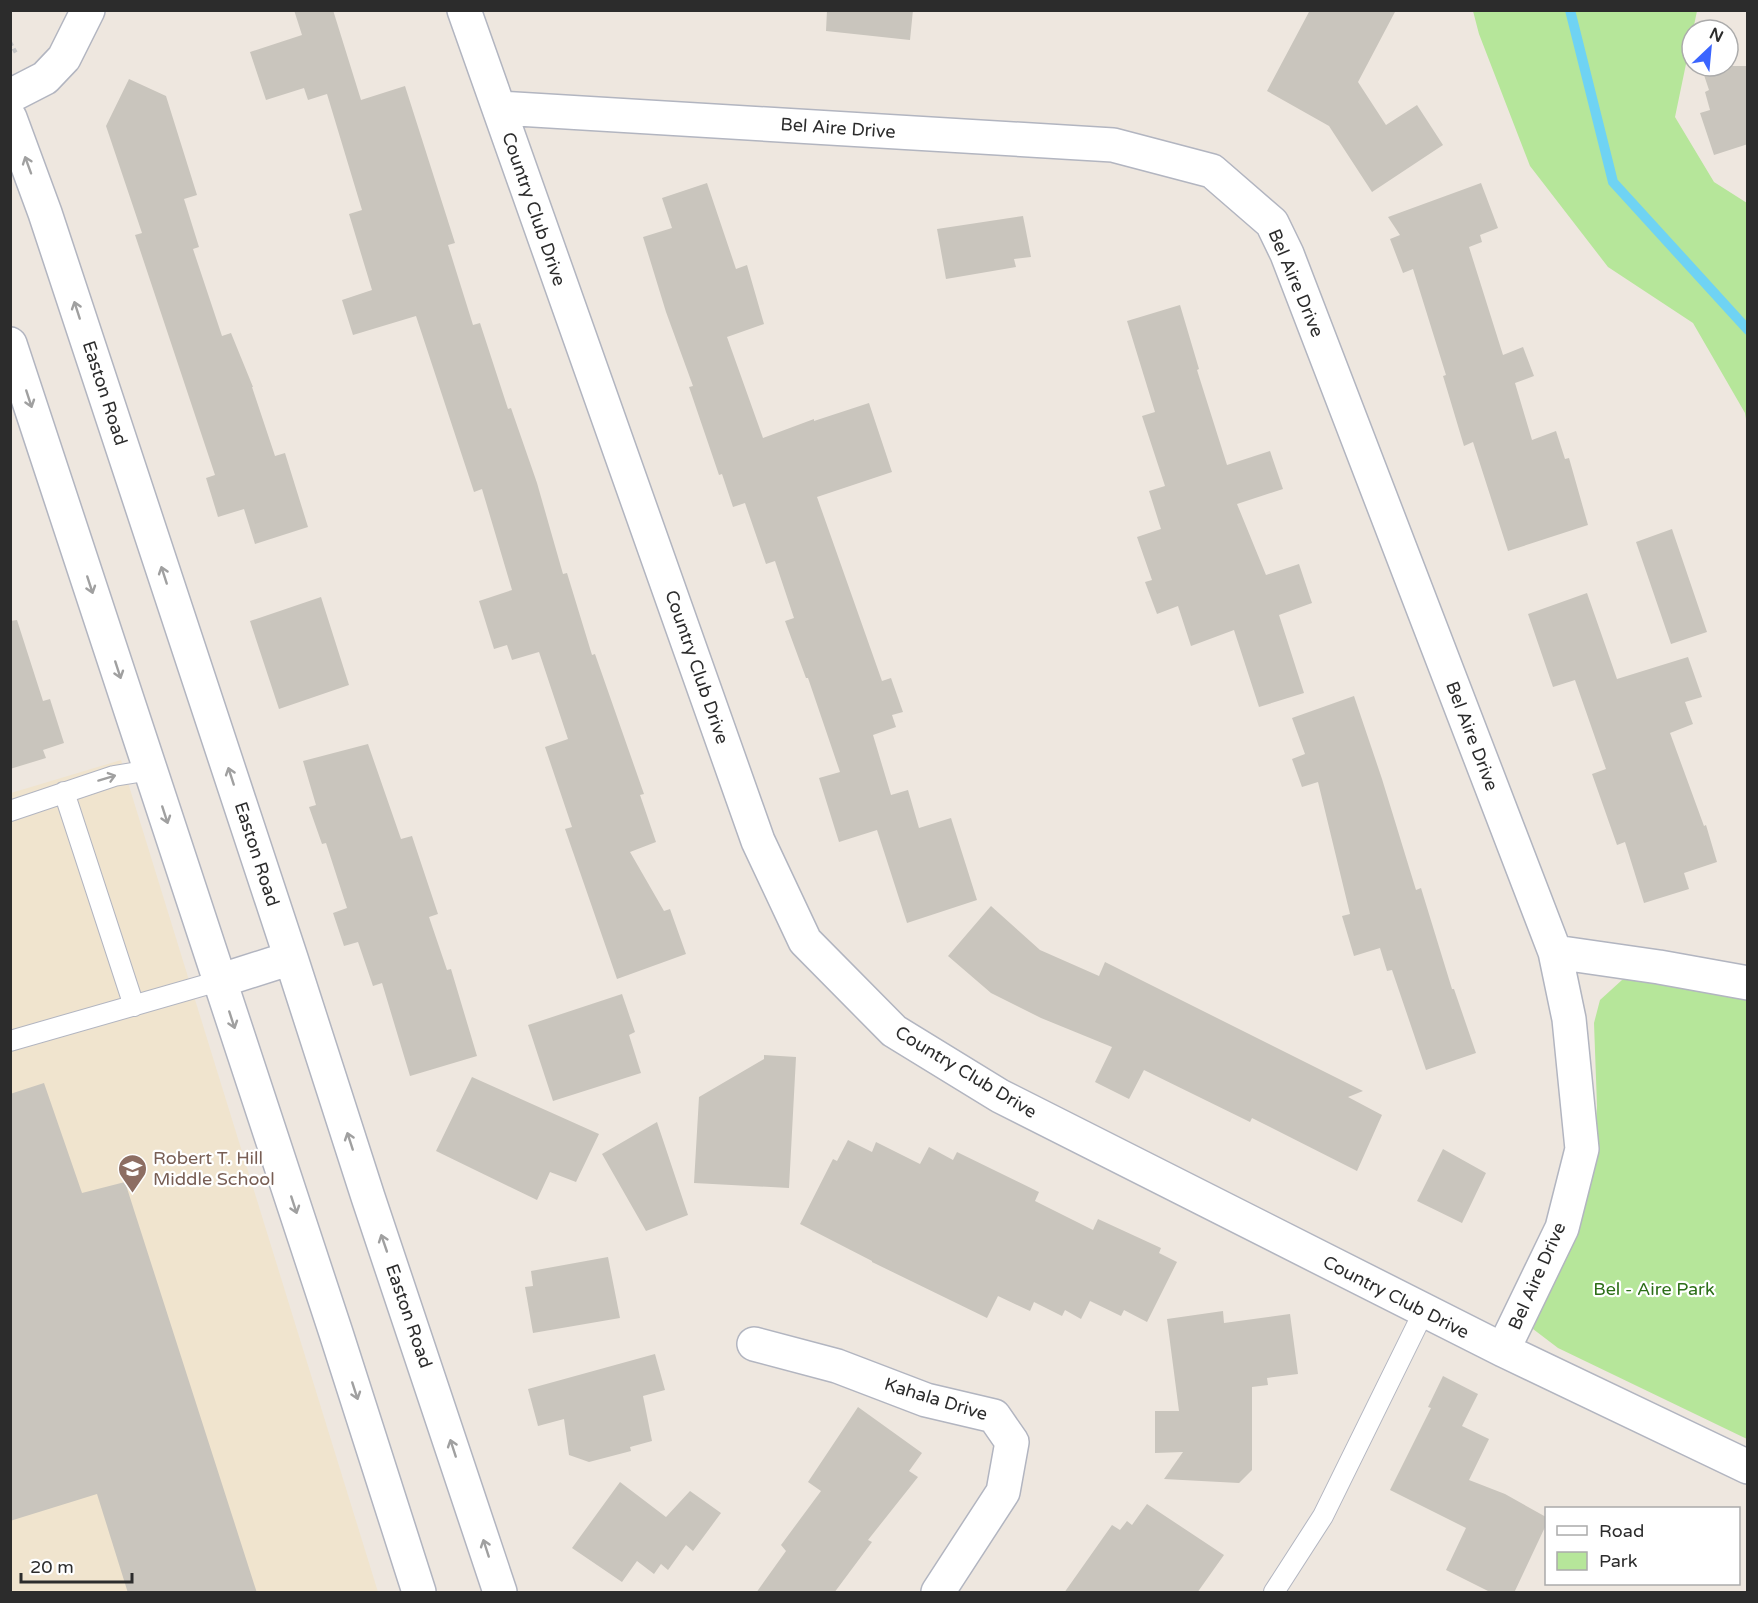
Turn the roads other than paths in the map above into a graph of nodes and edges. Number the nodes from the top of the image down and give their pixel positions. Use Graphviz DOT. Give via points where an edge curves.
graph roads {
  1 [pos="88,10"];
  2 [pos="464,10"];
  3 [pos="10,96"];
  4 [pos="498,108"];
  5 [pos="10,118"];
  6 [pos="10,344"];
  7 [pos="151,770"];
  8 [pos="64,792"];
  9 [pos="10,811"];
  10 [pos="1555,952"];
  11 [pos="291,958"];
  12 [pos="219,981"];
  13 [pos="1748,983"];
  14 [pos="134,1006"];
  15 [pos="10,1041"];
  16 [pos="1424,1311"];
  17 [pos="754,1344"];
  18 [pos="1503,1350"];
  19 [pos="1748,1467"];
  20 [pos="419,1593"];
  21 [pos="500,1593"];
  22 [pos="938,1593"];
  23 [pos="1274,1593"];
  1 -- 3 [label="street" via="64,58 45,78"];
  2 -- 4 [label="street, Country Club Drive"];
  4 -- 10 [label="street, Bel Aire Drive" via="1113,145 1212,171 1272,223 1287,254"];
  4 -- 16 [label="street, Country Club Drive" via="758,841 805,941 894,1031 1000,1096"];
  11 -- 5 [label="street, Easton Road, one-way" via="45,213"];
  6 -- 7 [label="street, one-way"];
  8 -- 7 [label="lane, one-way" via="114,776"];
  7 -- 12 [label="street, one-way"];
  8 -- 9 [label="lane"];
  8 -- 14 [label="lane"];
  10 -- 13 [label="street"];
  10 -- 18 [label="street, Bel Aire Drive" via="1569,1019 1582,1149 1562,1228"];
  11 -- 12 [label="street"];
  21 -- 11 [label="street, Easton Road, one-way"];
  12 -- 14 [label="lane"];
  12 -- 20 [label="street, one-way"];
  14 -- 15 [label="lane"];
  16 -- 18 [label="street, Country Club Drive"];
  16 -- 23 [label="lane" via="1323,1516"];
  17 -- 22 [label="street, Kahala Drive" via="837,1366 926,1400 994,1416 1012,1442 1003,1492"];
  18 -- 19 [label="street, Country Club Drive"];
}
